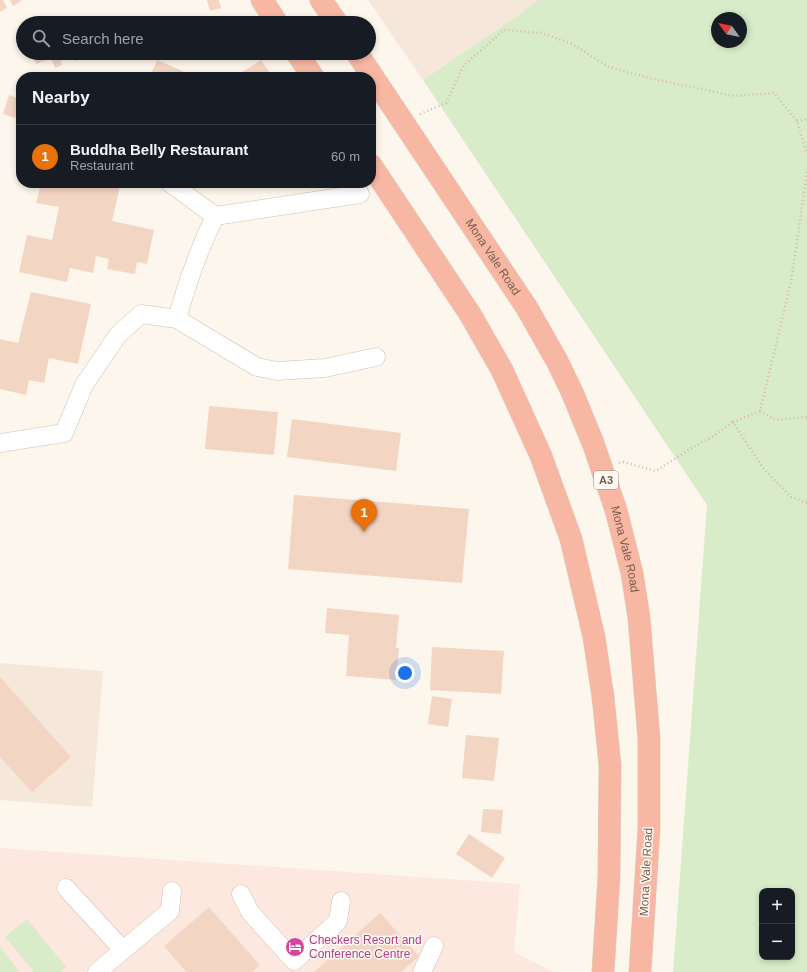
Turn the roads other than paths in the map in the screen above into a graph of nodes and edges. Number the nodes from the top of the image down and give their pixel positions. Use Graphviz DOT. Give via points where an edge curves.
graph roads {
  1 [pos="262,0"];
  2 [pos="321,0"];
  3 [pos="272,16"];
  4 [pos="332,16"];
  5 [pos="302,60"];
  6 [pos="362,60"];
  7 [pos="310,72"];
  8 [pos="370,72"];
  9 [pos="376,82"];
  10 [pos="376,173"];
  11 [pos="177,188"];
  12 [pos="360,194"];
  13 [pos="215,216"];
  14 [pos="177,319"];
  15 [pos="376,357"];
  16 [pos="0,443"];
  17 [pos="66,888"];
  18 [pos="172,891"];
  19 [pos="241,894"];
  20 [pos="341,901"];
  21 [pos="434,946"];
  22 [pos="123,950"];
  23 [pos="97,972"];
  24 [pos="422,972"];
  25 [pos="603,972"];
  26 [pos="640,972"];
  1 -- 3 [label="highway"];
  2 -- 4 [label="highway"];
  5 -- 7 [label="highway"];
  6 -- 8 [label="highway, Mona Vale Road / A3"];
  9 -- 26 [label="highway, Mona Vale Road / A3" via="527,308 557,361 593,443 616,510 632,573 639,618 649,739 649,828"];
  10 -- 25 [label="highway" via="470,314 502,370 541,456 571,539 594,637 610,765 609,876"];
  11 -- 13 [label="lane"];
  12 -- 13 [label="lane"];
  13 -- 14 [label="lane" via="191,272"];
  14 -- 15 [label="lane" via="257,367 277,371 325,368"];
  14 -- 16 [label="lane" via="141,314 118,335 84,385 64,434"];
  17 -- 22 [label="lane"];
  18 -- 22 [label="lane" via="170,911"];
  19 -- 20 [label="lane" via="250,912 294,961 338,921"];
  21 -- 24 [label="lane"];
  22 -- 23 [label="lane"];
}
